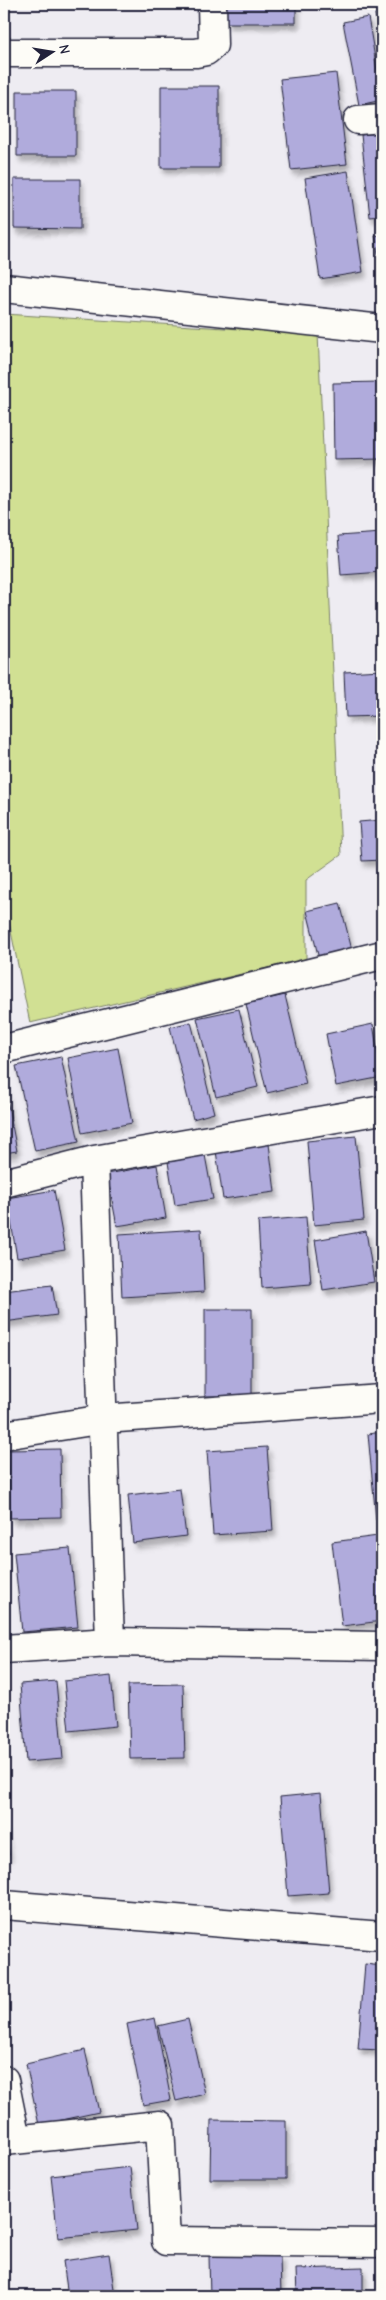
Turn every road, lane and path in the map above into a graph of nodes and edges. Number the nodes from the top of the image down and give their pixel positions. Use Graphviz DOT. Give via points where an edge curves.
graph roads {
  1 [pos="212,4"];
  2 [pos="4,53"];
  3 [pos="4,288"];
  4 [pos="382,329"];
  5 [pos="382,954"];
  6 [pos="4,1049"];
  7 [pos="382,1110"];
  8 [pos="94,1160"];
  9 [pos="4,1183"];
  10 [pos="382,1399"];
  11 [pos="104,1419"];
  12 [pos="4,1435"];
  13 [pos="110,1642"];
  14 [pos="382,1646"];
  15 [pos="4,1649"];
  16 [pos="4,1905"];
  17 [pos="382,1936"];
  18 [pos="4,2080"];
  19 [pos="10,2140"];
  20 [pos="382,2243"];
  1 -- 2 [label="street" via="213,45 206,51"];
  3 -- 4 [label="street"];
  5 -- 6 [label="street"];
  7 -- 8 [label="street"];
  8 -- 9 [label="street"];
  8 -- 11 [label="street"];
  10 -- 11 [label="street"];
  11 -- 12 [label="street"];
  11 -- 13 [label="street"];
  13 -- 14 [label="street"];
  13 -- 15 [label="street"];
  16 -- 17 [label="street"];
  18 -- 19 [label="street"];
  19 -- 20 [label="street" via="160,2125 166,2241"];
}
